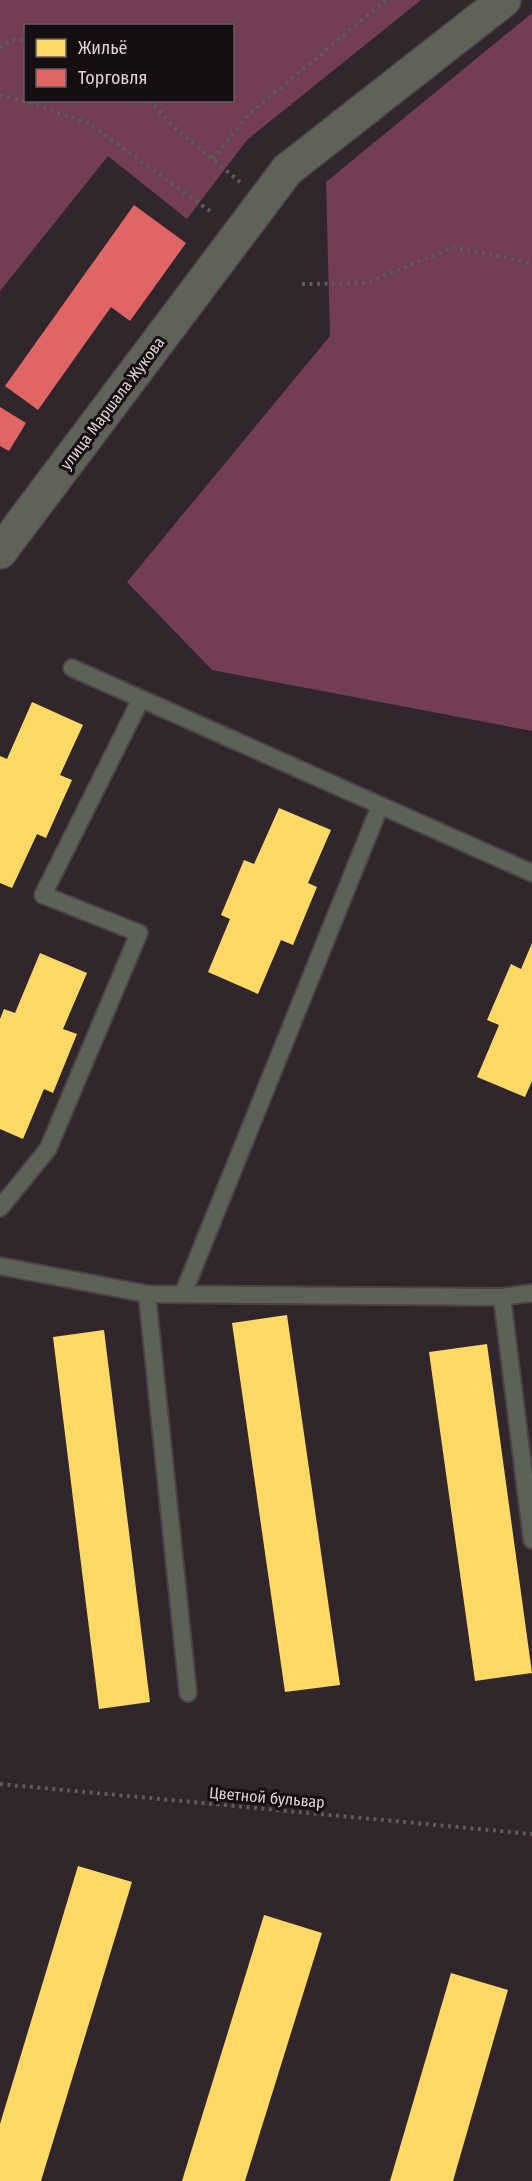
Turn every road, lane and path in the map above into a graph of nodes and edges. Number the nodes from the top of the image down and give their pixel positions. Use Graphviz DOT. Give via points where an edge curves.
graph roads {
  1 [pos="386,0"];
  2 [pos="504,0"];
  3 [pos="24,40"];
  4 [pos="0,48"];
  5 [pos="0,95"];
  6 [pos="24,101"];
  7 [pos="27,102"];
  8 [pos="151,102"];
  9 [pos="213,159"];
  10 [pos="263,202"];
  11 [pos="232,244"];
  12 [pos="532,263"];
  13 [pos="302,284"];
  14 [pos="0,552"];
  15 [pos="72,668"];
  16 [pos="141,699"];
  17 [pos="380,806"];
  18 [pos="532,873"];
  19 [pos="0,1208"];
  20 [pos="0,1266"];
  21 [pos="532,1293"];
  22 [pos="147,1294"];
  23 [pos="183,1294"];
  24 [pos="502,1297"];
  25 [pos="532,1540"];
  26 [pos="188,1693"];
  27 [pos="0,1784"];
  28 [pos="532,1834"];
  1 -- 9 [label="path" via="249,114"];
  2 -- 10 [label="street, улица Маршала Жукова" via="287,170"];
  3 -- 4 [label="path" via="10,40"];
  5 -- 6 [label="path"];
  7 -- 11 [label="path" via="88,123"];
  8 -- 9 [label="path"];
  9 -- 10 [label="path"];
  10 -- 11 [label="street, улица Маршала Жукова"];
  11 -- 14 [label="street, улица Маршала Жукова"];
  12 -- 13 [label="path" via="454,247 366,283"];
  15 -- 16 [label="lane"];
  16 -- 17 [label="lane"];
  16 -- 19 [label="lane" via="43,895 139,933 48,1149"];
  17 -- 18 [label="lane"];
  17 -- 23 [label="lane"];
  20 -- 22 [label="lane"];
  21 -- 24 [label="lane"];
  22 -- 23 [label="lane"];
  22 -- 26 [label="lane"];
  23 -- 24 [label="lane"];
  24 -- 25 [label="lane"];
  27 -- 28 [label="path, Цветной бульвар"];
}
